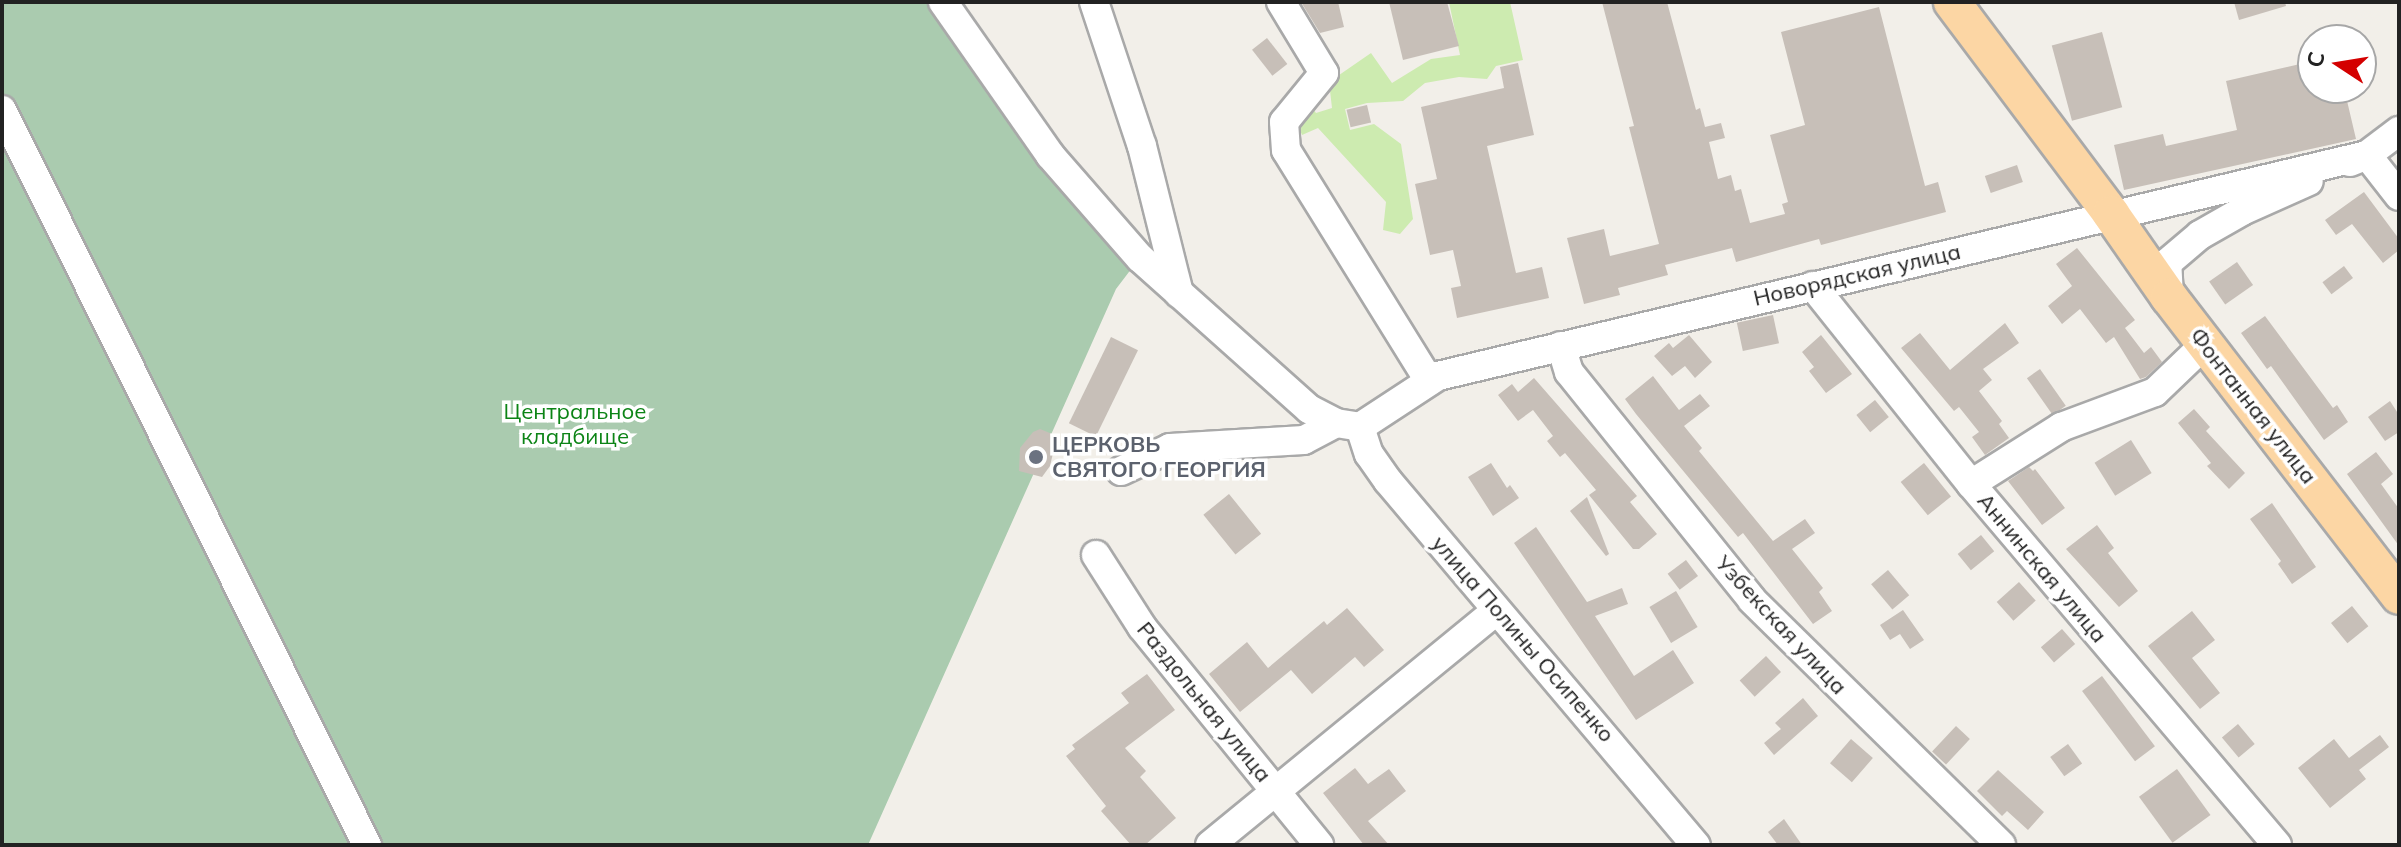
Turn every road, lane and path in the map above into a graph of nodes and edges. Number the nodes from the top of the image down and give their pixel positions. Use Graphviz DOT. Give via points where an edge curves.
graph roads {
  1 [pos="943,2"];
  2 [pos="1094,2"];
  3 [pos="1281,2"];
  4 [pos="1952,2"];
  5 [pos="2,110"];
  6 [pos="2399,131"];
  7 [pos="2367,155"];
  8 [pos="2399,196"];
  9 [pos="2111,214"];
  10 [pos="1813,286"];
  11 [pos="1179,293"];
  12 [pos="2169,297"];
  13 [pos="2205,344"];
  14 [pos="1561,346"];
  15 [pos="1429,381"];
  16 [pos="1348,425"];
  17 [pos="1121,471"];
  18 [pos="1971,484"];
  19 [pos="1096,555"];
  20 [pos="2399,596"];
  21 [pos="1496,611"];
  22 [pos="1276,791"];
  23 [pos="367,845"];
  24 [pos="1210,845"];
  25 [pos="1319,845"];
  26 [pos="1696,845"];
  27 [pos="2001,845"];
  28 [pos="2277,845"];
  1 -- 11 [label="street" via="1050,155 1140,258"];
  2 -- 11 [label="street" via="1142,146"];
  3 -- 15 [label="street" via="1324,73 1284,122 1286,150"];
  4 -- 9 [label="main road, Фонтанная улица"];
  5 -- 23 [label="street"];
  6 -- 7 [label="street, Новорядская улица"];
  7 -- 8 [label="street"];
  7 -- 9 [label="street, Новорядская улица"];
  7 -- 12 [label="street, Новорядская улица" via="2200,235 2167,263"];
  9 -- 10 [label="street, Новорядская улица"];
  9 -- 12 [label="main road, Фонтанная улица"];
  10 -- 14 [label="street, Новорядская улица"];
  10 -- 18 [label="street, Аннинская улица"];
  11 -- 16 [label="street" via="1309,409"];
  12 -- 13 [label="main road, Фонтанная улица"];
  13 -- 18 [label="street" via="2155,392 2061,427"];
  13 -- 20 [label="main road, Фонтанная улица"];
  14 -- 15 [label="street, Новорядская улица"];
  14 -- 27 [label="street, Узбекская улица" via="1569,372 1752,600"];
  15 -- 16 [label="street, Новорядская улица"];
  16 -- 17 [label="street, Новорядская улица" via="1304,440 1170,448"];
  16 -- 21 [label="street, улица Полины Осипенко"];
  18 -- 28 [label="street, Аннинская улица"];
  19 -- 22 [label="street, Раздольная улица" via="1142,627"];
  21 -- 22 [label="street"];
  21 -- 26 [label="street, улица Полины Осипенко"];
  22 -- 24 [label="street"];
  22 -- 25 [label="street, Раздольная улица"];
}
